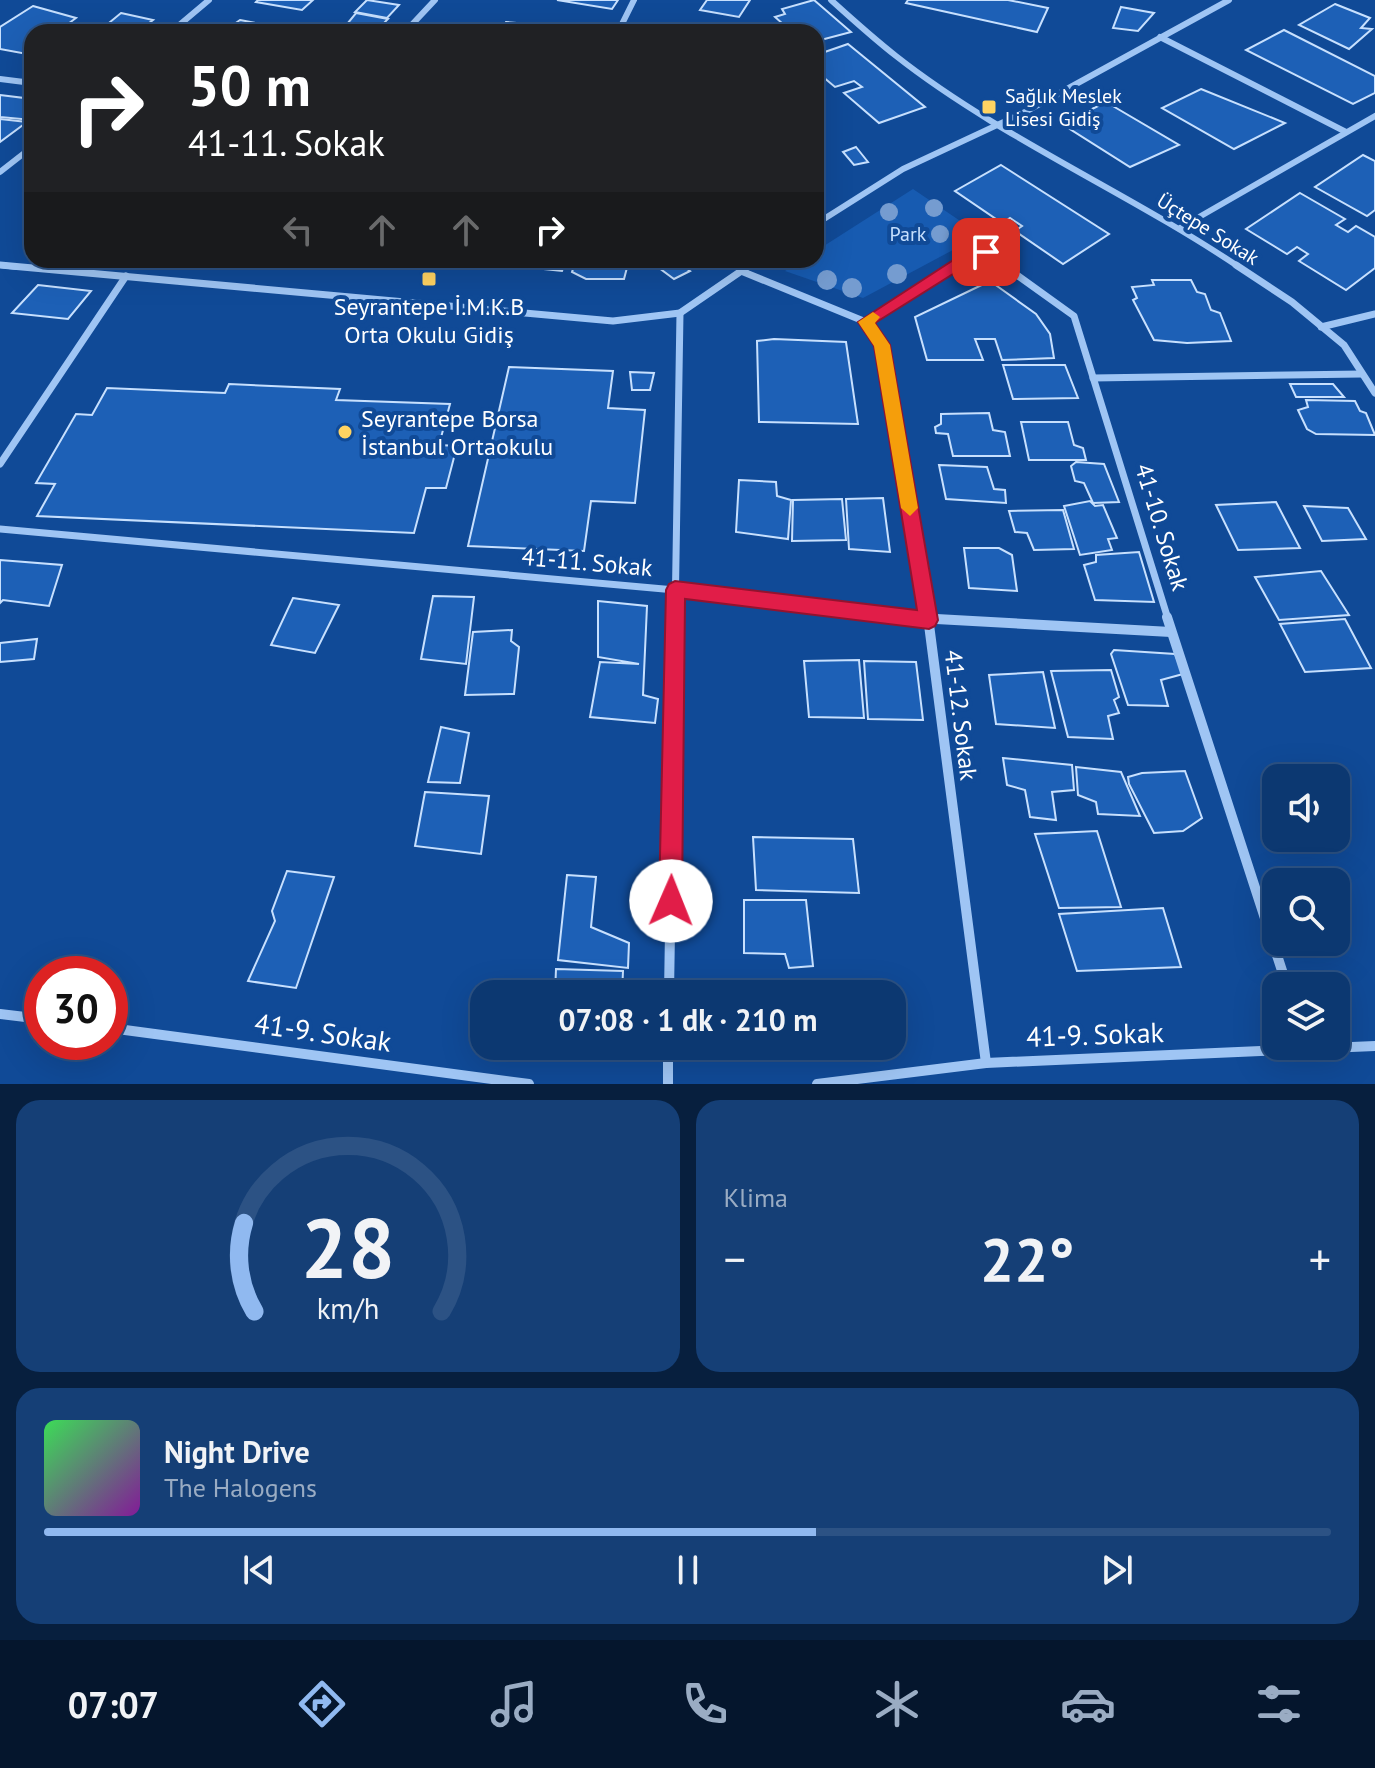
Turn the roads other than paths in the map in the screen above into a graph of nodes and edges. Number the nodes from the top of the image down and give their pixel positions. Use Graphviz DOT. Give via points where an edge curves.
graph roads {
  1 [pos="209,0"];
  2 [pos="435,0"];
  3 [pos="634,0"];
  4 [pos="831,0"];
  5 [pos="1229,0"];
  6 [pos="180,24"];
  7 [pos="412,24"];
  8 [pos="622,24"];
  9 [pos="1160,37"];
  10 [pos="0,79"];
  11 [pos="24,82"];
  12 [pos="1375,116"];
  13 [pos="998,124"];
  14 [pos="1346,132"];
  15 [pos="24,153"];
  16 [pos="0,172"];
  17 [pos="824,219"];
  18 [pos="1180,228"];
  19 [pos="0,265"];
  20 [pos="24,267"];
  21 [pos="34,268"];
  22 [pos="745,268"];
  23 [pos="741,271"];
  24 [pos="126,276"];
  25 [pos="680,313"];
  26 [pos="1375,314"];
  27 [pos="866,322"];
  28 [pos="1321,327"];
  29 [pos="1362,374"];
  30 [pos="1093,378"];
  31 [pos="1375,393"];
  32 [pos="0,464"];
  33 [pos="0,529"];
  34 [pos="675,590"];
  35 [pos="929,620"];
  36 [pos="1171,632"];
  37 [pos="1282,972"];
  38 [pos="669,980"];
  39 [pos="0,1014"];
  40 [pos="24,1017"];
  41 [pos="128,1030"];
  42 [pos="1375,1046"];
  43 [pos="1350,1047"];
  44 [pos="1262,1050"];
  45 [pos="668,1060"];
  46 [pos="986,1063"];
  47 [pos="529,1084"];
  48 [pos="668,1084"];
  49 [pos="817,1084"];
  1 -- 6 [label="street"];
  2 -- 7 [label="street"];
  3 -- 8 [label="street"];
  4 -- 13 [label="street, Üçtepe Sokak" via="897,57"];
  5 -- 9 [label="street"];
  9 -- 13 [label="street"];
  9 -- 14 [label="street"];
  10 -- 11 [label="street"];
  12 -- 14 [label="street"];
  13 -- 17 [label="street" via="903,169"];
  13 -- 18 [label="street, Üçtepe Sokak"];
  14 -- 18 [label="street"];
  15 -- 16 [label="street"];
  18 -- 28 [label="street, Üçtepe Sokak"];
  19 -- 20 [label="street"];
  21 -- 24 [label="street"];
  22 -- 23 [label="street"];
  23 -- 25 [label="street"];
  23 -- 27 [label="street"];
  24 -- 25 [label="street" via="613,321"];
  24 -- 32 [label="street"];
  25 -- 34 [label="street"];
  26 -- 28 [label="street"];
  27 -- 30 [label="street, 41-10. Sokak" via="986,252 1074,316"];
  27 -- 35 [label="street, 41-12. Sokak" via="882,345"];
  28 -- 29 [label="street, Üçtepe Sokak" via="1344,345"];
  29 -- 30 [label="street"];
  29 -- 31 [label="street, Üçtepe Sokak"];
  30 -- 36 [label="street, 41-10. Sokak"];
  33 -- 34 [label="street, 41-11. Sokak"];
  34 -- 35 [label="street, 41-11. Sokak"];
  34 -- 38 [label="street"];
  35 -- 36 [label="street, 41-11. Sokak"];
  35 -- 46 [label="street, 41-12. Sokak"];
  36 -- 37 [label="street, 41-10. Sokak"];
  39 -- 40 [label="street"];
  41 -- 47 [label="street, 41-9. Sokak"];
  42 -- 43 [label="street, 41-9. Sokak"];
  44 -- 46 [label="street, 41-9. Sokak"];
  45 -- 48 [label="street"];
  46 -- 49 [label="street, 41-9. Sokak"];
}
